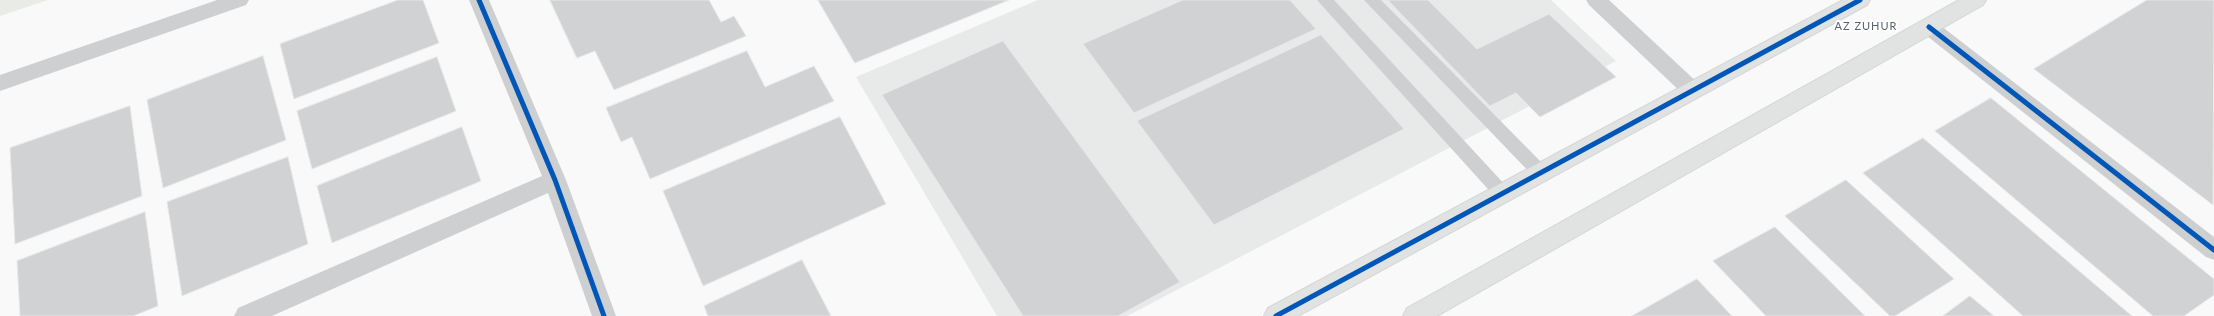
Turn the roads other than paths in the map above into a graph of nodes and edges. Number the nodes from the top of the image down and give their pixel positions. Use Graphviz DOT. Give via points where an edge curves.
graph roads {
  1 [pos="239,0"];
  2 [pos="479,0"];
  3 [pos="1324,0"];
  4 [pos="1372,0"];
  5 [pos="1596,0"];
  6 [pos="1860,0"];
  7 [pos="1976,0"];
  8 [pos="1929,26"];
  9 [pos="0,83"];
  10 [pos="1692,90"];
  11 [pos="1541,173"];
  12 [pos="555,180"];
  13 [pos="1502,193"];
  14 [pos="2214,250"];
  15 [pos="246,316"];
  16 [pos="604,316"];
  17 [pos="1276,316"];
  18 [pos="1415,316"];
  1 -- 9 [label="street"];
  2 -- 12 [label="street"];
  3 -- 13 [label="lane"];
  4 -- 11 [label="lane"];
  5 -- 10 [label="street"];
  6 -- 10 [label="street"];
  7 -- 8 [label="street"];
  8 -- 14 [label="street"];
  8 -- 18 [label="street"];
  10 -- 11 [label="street"];
  11 -- 13 [label="street"];
  12 -- 15 [label="street"];
  12 -- 16 [label="street"];
  13 -- 17 [label="street"];
}
